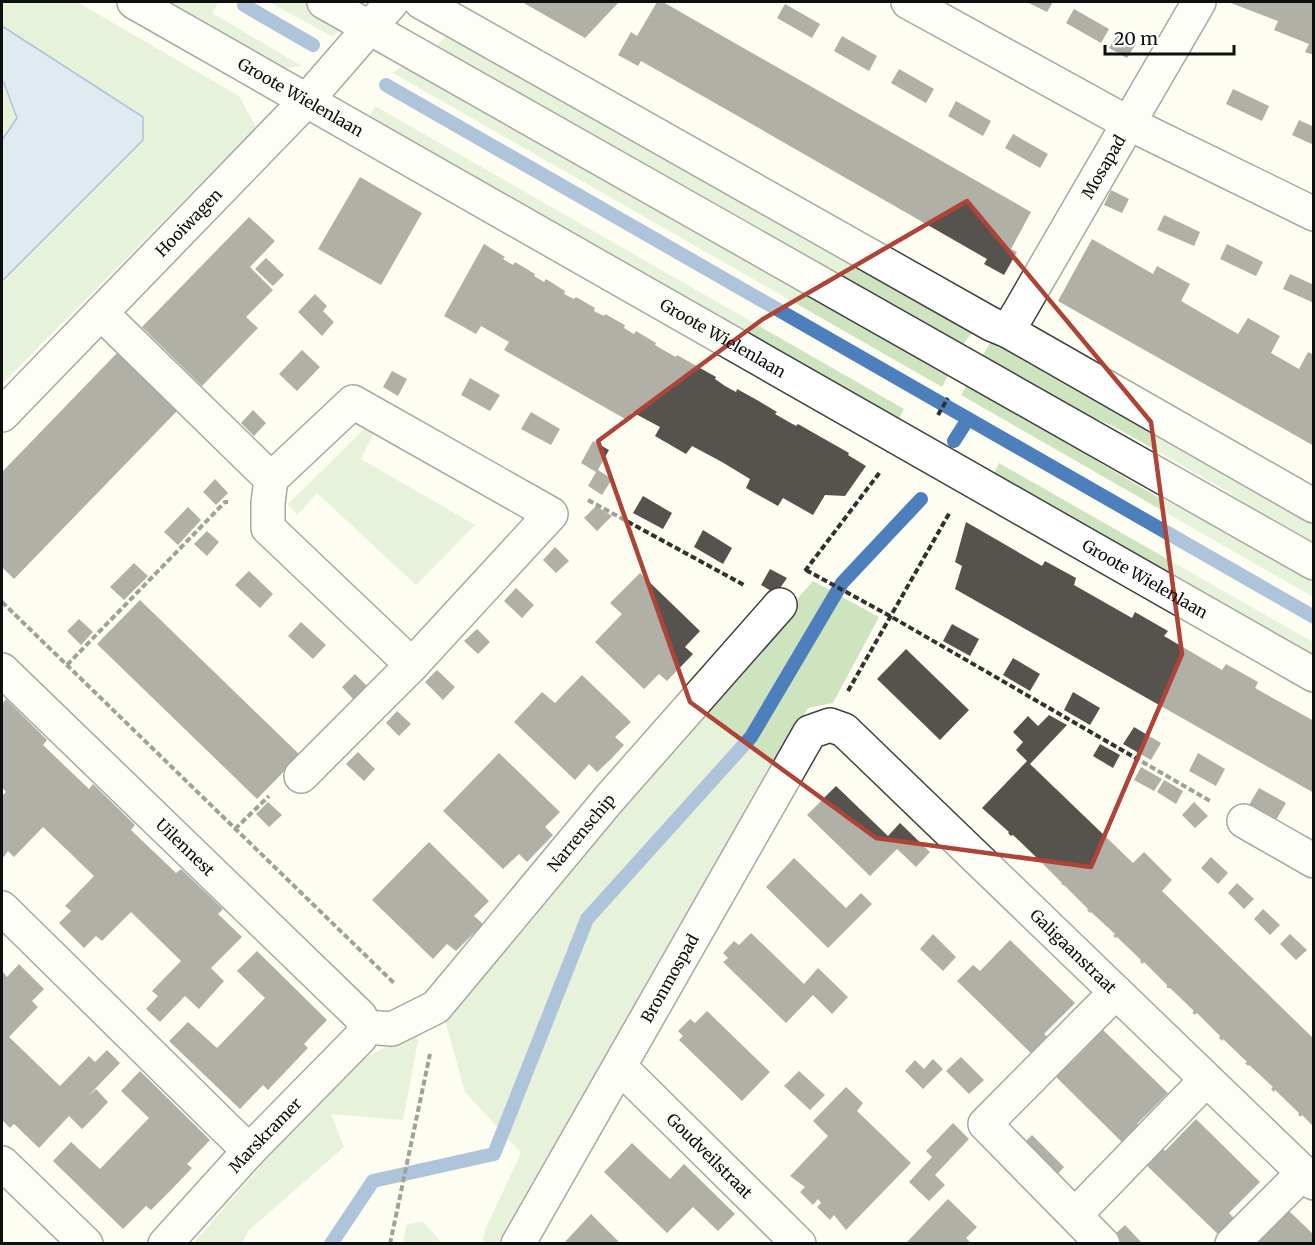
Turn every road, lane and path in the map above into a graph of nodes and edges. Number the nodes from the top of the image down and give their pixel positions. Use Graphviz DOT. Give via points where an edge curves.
graph roads {
  1 [pos="134,2"];
  2 [pos="324,2"];
  3 [pos="392,2"];
  4 [pos="421,2"];
  5 [pos="908,2"];
  6 [pos="1199,2"];
  7 [pos="372,27"];
  8 [pos="307,100"];
  9 [pos="1128,123"];
  10 [pos="1314,214"];
  11 [pos="101,313"];
  12 [pos="1008,331"];
  13 [pos="950,397"];
  14 [pos="939,414"];
  15 [pos="2,415"];
  16 [pos="904,441"];
  17 [pos="969,478"];
  18 [pos="269,491"];
  19 [pos="1314,506"];
  20 [pos="550,514"];
  21 [pos="1314,563"];
  22 [pos="806,570"];
  23 [pos="780,605"];
  24 [pos="890,616"];
  25 [pos="412,665"];
  26 [pos="67,666"];
  27 [pos="2,670"];
  28 [pos="1314,675"];
  29 [pos="830,725"];
  30 [pos="301,776"];
  31 [pos="1244,821"];
  32 [pos="235,829"];
  33 [pos="1314,861"];
  34 [pos="2,908"];
  35 [pos="1116,992"];
  36 [pos="365,1027"];
  37 [pos="620,1067"];
  38 [pos="1206,1080"];
  39 [pos="416,1123"];
  40 [pos="249,1151"];
  41 [pos="2,1163"];
  42 [pos="1308,1178"];
  43 [pos="1075,1215"];
  44 [pos="86,1244"];
  45 [pos="165,1244"];
  46 [pos="390,1244"];
  47 [pos="518,1244"];
  48 [pos="799,1244"];
  49 [pos="1103,1244"];
  50 [pos="1232,1244"];
  1 -- 8 [label="street, Groote Wielenlaan"];
  2 -- 7 [label="street"];
  3 -- 7 [label="street, Hooiwagen"];
  4 -- 12 [label="street"];
  5 -- 9 [label="street"];
  6 -- 9 [label="street, Mosapad"];
  7 -- 8 [label="street, Hooiwagen"];
  7 -- 21 [label="street"];
  8 -- 11 [label="street, Hooiwagen"];
  8 -- 16 [label="street, Groote Wielenlaan"];
  9 -- 10 [label="street"];
  9 -- 12 [label="street, Mosapad"];
  11 -- 15 [label="street, Hooiwagen"];
  11 -- 18 [label="street"];
  12 -- 19 [label="street"];
  13 -- 14 [label="path"];
  16 -- 17 [label="street, Groote Wielenlaan"];
  16 -- 22 [label="path"];
  17 -- 24 [label="path"];
  17 -- 28 [label="street, Groote Wielenlaan"];
  18 -- 20 [label="street" via="353,402"];
  18 -- 25 [label="street" via="268,528"];
  18 -- 26 [label="path" via="225,502"];
  20 -- 23 [label="path" via="588,500"];
  20 -- 25 [label="street"];
  22 -- 23 [label="path"];
  22 -- 24 [label="path"];
  23 -- 36 [label="street, Narrenschip" via="609,799 436,1007 392,1029"];
  24 -- 29 [label="path"];
  24 -- 31 [label="path"];
  25 -- 30 [label="street"];
  27 -- 36 [label="street, Uilennest" via="360,1016"];
  29 -- 35 [label="street, Galigaanstraat" via="844,730"];
  29 -- 37 [label="street, Bronmospad" via="810,732"];
  30 -- 32 [label="path" via="266,798"];
  31 -- 33 [label="street"];
  34 -- 40 [label="street"];
  35 -- 38 [label="street, Galigaanstraat"];
  35 -- 43 [label="street" via="985,1124"];
  36 -- 40 [label="street, Marskramer" via="360,1038"];
  37 -- 47 [label="street, Bronmospad"];
  37 -- 48 [label="street, Goudveilstraat"];
  38 -- 42 [label="street, Galigaanstraat"];
  38 -- 43 [label="street"];
  39 -- 46 [label="path"];
  40 -- 45 [label="street, Marskramer"];
  41 -- 44 [label="street"];
  42 -- 50 [label="street"];
  43 -- 49 [label="street"];
}
